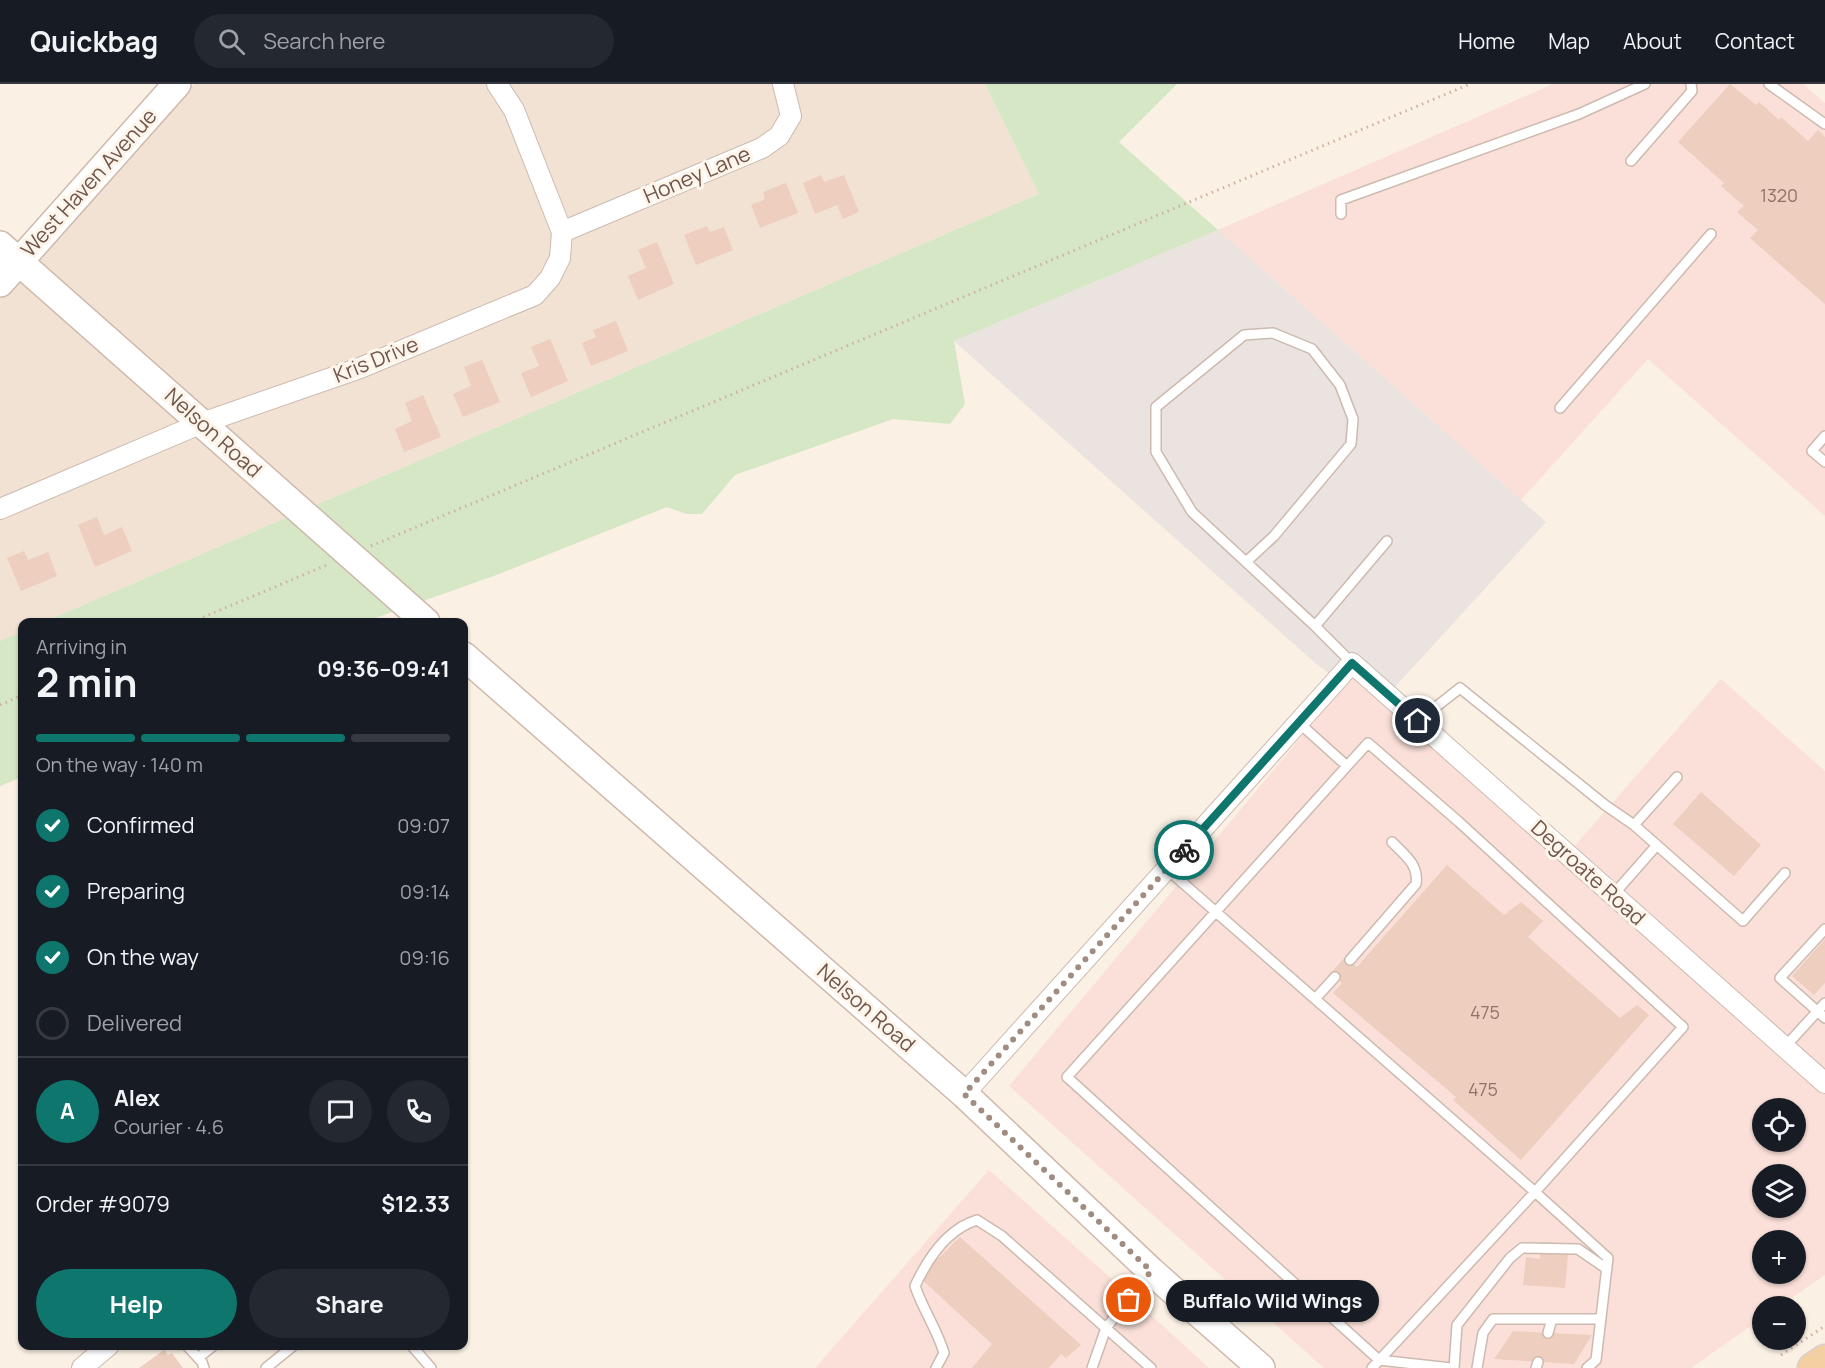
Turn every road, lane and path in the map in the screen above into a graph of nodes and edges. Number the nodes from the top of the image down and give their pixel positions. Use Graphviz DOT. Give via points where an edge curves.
graph roads {
  1 [pos="177,84"];
  2 [pos="497,84"];
  3 [pos="783,84"];
  4 [pos="1470,84"];
  5 [pos="1645,84"];
  6 [pos="1691,84"];
  7 [pos="1769,84"];
  8 [pos="1825,124"];
  9 [pos="1631,161"];
  10 [pos="1341,214"];
  11 [pos="562,232"];
  12 [pos="1711,234"];
  13 [pos="10,254"];
  14 [pos="0,283"];
  15 [pos="1560,408"];
  16 [pos="202,423"];
  17 [pos="1825,436"];
  18 [pos="1825,462"];
  19 [pos="0,509"];
  20 [pos="1387,541"];
  21 [pos="375,544"];
  22 [pos="336,561"];
  23 [pos="1246,562"];
  24 [pos="201,618"];
  25 [pos="421,618"];
  26 [pos="1315,626"];
  27 [pos="468,660"];
  28 [pos="1352,663"];
  29 [pos="18,697"];
  30 [pos="0,705"];
  31 [pos="1418,721"];
  32 [pos="1298,722"];
  33 [pos="1347,766"];
  34 [pos="1677,777"];
  35 [pos="1634,825"];
  36 [pos="1392,842"];
  37 [pos="1657,845"];
  38 [pos="1167,869"];
  39 [pos="1785,873"];
  40 [pos="1613,895"];
  41 [pos="1215,910"];
  42 [pos="1825,929"];
  43 [pos="1350,960"];
  44 [pos="1335,977"];
  45 [pos="1315,999"];
  46 [pos="1825,1003"];
  47 [pos="1822,1015"];
  48 [pos="1785,1048"];
  49 [pos="1825,1083"];
  50 [pos="964,1094"];
  51 [pos="1535,1192"];
  52 [pos="1607,1269"];
  53 [pos="1151,1271"];
  54 [pos="1552,1319"];
  55 [pos="1601,1319"];
  56 [pos="1825,1326"];
  57 [pos="1106,1328"];
  58 [pos="1548,1333"];
  59 [pos="103,1350"];
  60 [pos="191,1350"];
  61 [pos="208,1350"];
  62 [pos="288,1350"];
  63 [pos="415,1350"];
  64 [pos="1781,1355"];
  65 [pos="198,1358"];
  66 [pos="1825,1360"];
  67 [pos="1375,1364"];
  68 [pos="82,1368"];
  69 [pos="204,1368"];
  70 [pos="266,1368"];
  71 [pos="431,1368"];
  72 [pos="936,1368"];
  73 [pos="1092,1368"];
  74 [pos="1151,1368"];
  75 [pos="1261,1368"];
  76 [pos="1452,1368"];
  77 [pos="1477,1368"];
  78 [pos="1587,1368"];
  79 [pos="1814,1368"];
  1 -- 13 [label="street, West Haven Avenue"];
  2 -- 11 [label="street, Kris Drive" via="514,110"];
  3 -- 11 [label="street, Honey Lane" via="791,116 779,136 762,147"];
  4 -- 21 [label="path"];
  5 -- 10 [label="lane" via="1579,114 1341,200"];
  6 -- 9 [label="lane" via="1692,91"];
  7 -- 8 [label="lane"];
  11 -- 16 [label="street, Kris Drive" via="560,258 535,295 360,368"];
  12 -- 15 [label="lane"];
  13 -- 14 [label="street, West Haven Avenue"];
  13 -- 16 [label="street, Nelson Road"];
  16 -- 19 [label="street, Kris Drive"];
  16 -- 25 [label="street, Nelson Road"];
  17 -- 18 [label="lane" via="1812,451"];
  20 -- 26 [label="lane"];
  22 -- 24 [label="path"];
  23 -- 23 [label="lane" via="1192,512 1156,452 1156,408 1244,335 1273,333 1312,349 1340,385 1353,419 1351,444 1274,536"];
  23 -- 26 [label="lane"];
  26 -- 28 [label="lane"];
  27 -- 50 [label="street, Nelson Road"];
  28 -- 31 [label="street, Degroate Road"];
  28 -- 32 [label="street"];
  29 -- 30 [label="path"];
  31 -- 35 [label="lane" via="1460,688"];
  31 -- 40 [label="street, Degroate Road"];
  32 -- 33 [label="lane"];
  32 -- 38 [label="street"];
  33 -- 41 [label="lane"];
  33 -- 51 [label="lane" via="1368,743 1683,1027"];
  34 -- 35 [label="lane"];
  35 -- 37 [label="lane"];
  36 -- 43 [label="lane" via="1414,866 1418,874 1416,884"];
  37 -- 39 [label="lane" via="1743,921"];
  37 -- 40 [label="lane"];
  38 -- 41 [label="lane"];
  38 -- 50 [label="street"];
  40 -- 48 [label="street, Degroate Road"];
  41 -- 45 [label="lane"];
  41 -- 67 [label="lane" via="1067,1077"];
  42 -- 47 [label="lane" via="1780,978"];
  44 -- 45 [label="lane"];
  45 -- 51 [label="lane"];
  46 -- 47 [label="lane"];
  47 -- 48 [label="lane"];
  48 -- 49 [label="street, Degroate Road"];
  50 -- 53 [label="street, Nelson Road"];
  51 -- 52 [label="lane" via="1608,1258"];
  51 -- 67 [label="lane"];
  52 -- 55 [label="lane"];
  52 -- 76 [label="lane" via="1578,1249 1522,1248 1457,1324"];
  53 -- 57 [label="lane"];
  53 -- 75 [label="street, Nelson Road"];
  54 -- 55 [label="lane"];
  54 -- 58 [label="lane"];
  54 -- 77 [label="lane" via="1493,1319 1483,1334"];
  55 -- 78 [label="lane" via="1596,1360"];
  56 -- 64 [label="path"];
  57 -- 72 [label="lane" via="1002,1236 978,1220 961,1225 927,1260 915,1286 944,1353"];
  57 -- 73 [label="lane"];
  57 -- 74 [label="lane"];
  59 -- 68 [label="street"];
  60 -- 65 [label="lane"];
  61 -- 65 [label="lane"];
  62 -- 70 [label="lane"];
  63 -- 71 [label="lane"];
  65 -- 69 [label="lane"];
  66 -- 79 [label="main road"];
  67 -- 76 [label="lane"];
}
